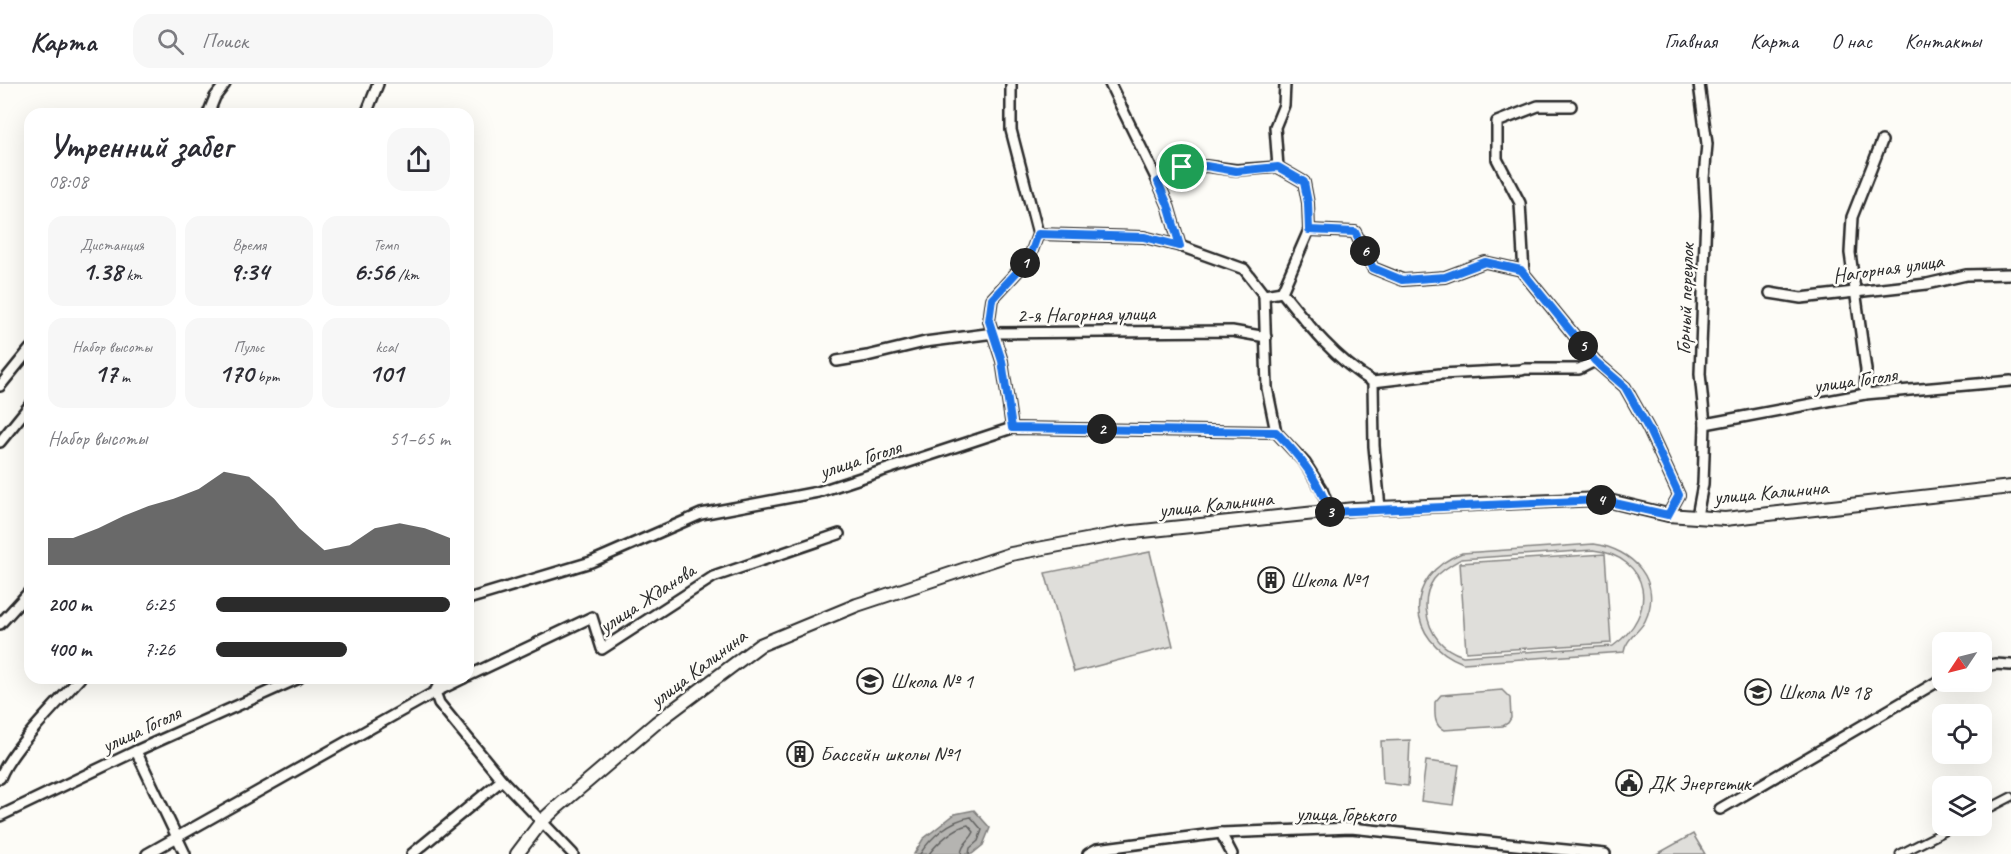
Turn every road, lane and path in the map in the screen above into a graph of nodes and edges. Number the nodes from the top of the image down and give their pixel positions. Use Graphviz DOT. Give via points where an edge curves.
graph roads {
  1 [pos="225,84"];
  2 [pos="378,84"];
  3 [pos="1011,84"];
  4 [pos="1110,84"];
  5 [pos="1285,84"];
  6 [pos="1699,84"];
  7 [pos="1571,106"];
  8 [pos="210,108"];
  9 [pos="368,108"];
  10 [pos="1882,141"];
  11 [pos="1278,167"];
  12 [pos="1158,182"];
  13 [pos="1309,230"];
  14 [pos="1038,234"];
  15 [pos="1180,246"];
  16 [pos="1524,274"];
  17 [pos="2011,274"];
  18 [pos="1856,291"];
  19 [pos="1282,292"];
  20 [pos="1770,293"];
  21 [pos="1264,295"];
  22 [pos="994,333"];
  23 [pos="1266,337"];
  24 [pos="24,356"];
  25 [pos="837,361"];
  26 [pos="1595,361"];
  27 [pos="2011,381"];
  28 [pos="1373,382"];
  29 [pos="0,386"];
  30 [pos="1865,394"];
  31 [pos="24,412"];
  32 [pos="1705,424"];
  33 [pos="1012,428"];
  34 [pos="1276,432"];
  35 [pos="0,442"];
  36 [pos="2011,488"];
  37 [pos="1380,508"];
  38 [pos="1330,512"];
  39 [pos="1668,515"];
  40 [pos="1697,516"];
  41 [pos="839,534"];
  42 [pos="474,596"];
  43 [pos="24,598"];
  44 [pos="0,624"];
  45 [pos="1992,665"];
  46 [pos="2011,665"];
  47 [pos="474,673"];
  48 [pos="75,684"];
  49 [pos="286,684"];
  50 [pos="439,684"];
  51 [pos="452,684"];
  52 [pos="1932,685"];
  53 [pos="435,692"];
  54 [pos="136,751"];
  55 [pos="0,778"];
  56 [pos="502,780"];
  57 [pos="2011,797"];
  58 [pos="1992,807"];
  59 [pos="1720,809"];
  60 [pos="0,816"];
  61 [pos="542,821"];
  62 [pos="1221,833"];
  63 [pos="1935,836"];
  64 [pos="176,837"];
  65 [pos="147,854"];
  66 [pos="185,854"];
  67 [pos="412,854"];
  68 [pos="518,854"];
  69 [pos="573,854"];
  70 [pos="1088,854"];
  71 [pos="1232,854"];
  72 [pos="1605,854"];
  73 [pos="1900,854"];
  1 -- 8 [label="street"];
  2 -- 9 [label="street"];
  3 -- 14 [label="street" via="1011,130"];
  4 -- 12 [label="street"];
  5 -- 11 [label="street" via="1284,105 1275,128"];
  6 -- 32 [label="street, Горный переулок" via="1707,144 1700,374"];
  7 -- 16 [label="street" via="1538,106 1497,122 1497,159 1520,202"];
  10 -- 18 [label="street" via="1852,217 1850,253"];
  11 -- 12 [label="street" via="1236,171 1182,167"];
  11 -- 13 [label="street" via="1304,182"];
  12 -- 15 [label="street"];
  13 -- 16 [label="street" via="1355,232 1373,268 1402,280 1445,277 1485,262"];
  13 -- 19 [label="street"];
  14 -- 15 [label="street" via="1144,237"];
  14 -- 22 [label="street" via="1029,259 992,299 989,321"];
  15 -- 21 [label="street" via="1244,269"];
  16 -- 26 [label="street"];
  17 -- 18 [label="street, Нагорная улица" via="1966,275 1927,284"];
  18 -- 20 [label="street, Нагорная улица" via="1801,298"];
  18 -- 30 [label="street" via="1866,370"];
  19 -- 21 [label="street"];
  19 -- 28 [label="street" via="1322,341 1353,370"];
  21 -- 23 [label="street"];
  22 -- 23 [label="street, 2-я Нагорная улица" via="1232,332"];
  22 -- 25 [label="street, 2-я Нагорная улица" via="925,342"];
  22 -- 33 [label="street"];
  23 -- 34 [label="street" via="1267,388"];
  24 -- 29 [label="street"];
  26 -- 28 [label="street" via="1580,369 1523,369"];
  26 -- 39 [label="street" via="1625,387 1648,428 1679,495"];
  27 -- 30 [label="street, улица Гоголя"];
  28 -- 37 [label="street"];
  30 -- 32 [label="street, улица Гоголя"];
  31 -- 35 [label="street"];
  32 -- 40 [label="street, Горный переулок" via="1703,484"];
  33 -- 34 [label="street, улица Гоголя"];
  33 -- 42 [label="street, улица Гоголя" via="818,492 701,514 591,562"];
  34 -- 38 [label="street" via="1305,463"];
  36 -- 40 [label="street, улица Калинина" via="1725,519"];
  37 -- 38 [label="street, улица Калинина"];
  37 -- 39 [label="street, улица Калинина" via="1601,500"];
  38 -- 61 [label="street, улица Калинина" via="1124,532 1011,554 857,605 760,645 656,723"];
  39 -- 40 [label="street, улица Калинина"];
  41 -- 47 [label="street, улица Жданова" via="713,577 602,649 592,617"];
  43 -- 44 [label="street"];
  45 -- 46 [label="street"];
  48 -- 55 [label="street" via="23,743"];
  49 -- 54 [label="street, улица Гоголя"];
  50 -- 53 [label="street"];
  51 -- 53 [label="street, улица Жданова"];
  52 -- 59 [label="street"];
  53 -- 56 [label="street" via="439,703"];
  53 -- 64 [label="street, улица Жданова"];
  54 -- 60 [label="street, улица Гоголя"];
  54 -- 64 [label="street"];
  56 -- 61 [label="street"];
  56 -- 67 [label="street"];
  57 -- 58 [label="street"];
  61 -- 68 [label="street, улица Калинина"];
  61 -- 69 [label="street"];
  62 -- 70 [label="street, улица Горького" via="1097,849"];
  62 -- 71 [label="street"];
  62 -- 72 [label="street, улица Горького" via="1351,828"];
  63 -- 73 [label="street"];
  64 -- 65 [label="street, улица Жданова"];
  64 -- 66 [label="street"];
}
